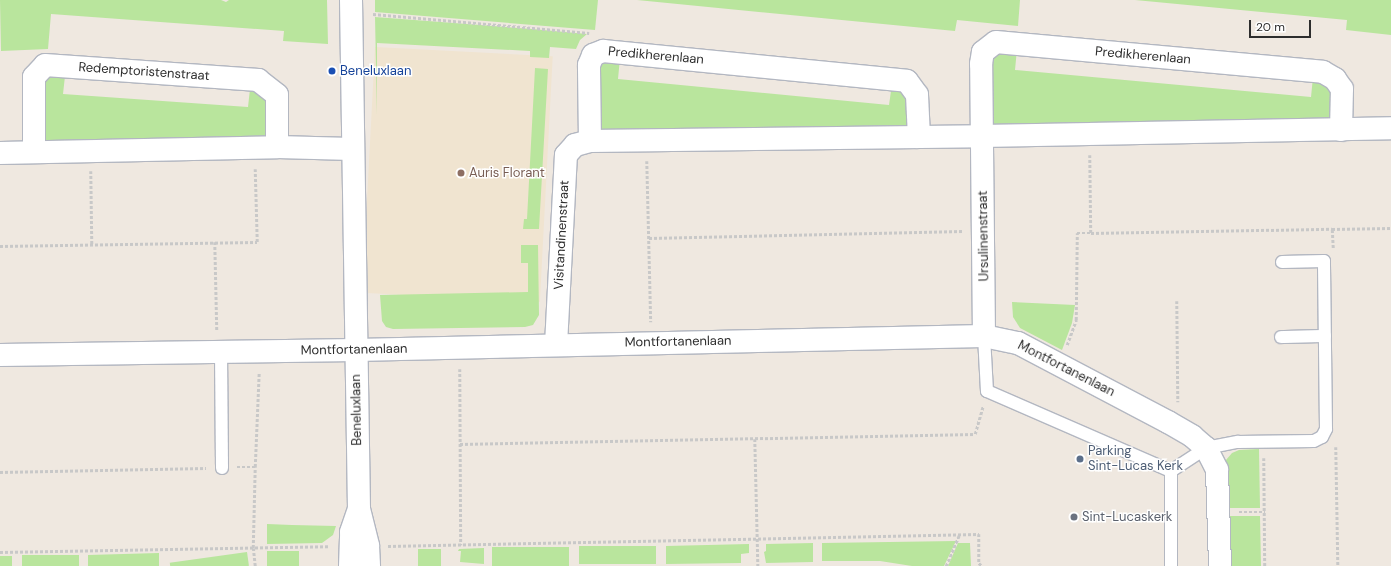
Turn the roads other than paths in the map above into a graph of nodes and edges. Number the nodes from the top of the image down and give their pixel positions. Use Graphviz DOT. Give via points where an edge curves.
graph roads {
  1 [pos="351,6"];
  2 [pos="1391,128"];
  3 [pos="1341,130"];
  4 [pos="982,136"];
  5 [pos="919,137"];
  6 [pos="590,141"];
  7 [pos="277,147"];
  8 [pos="352,149"];
  9 [pos="34,152"];
  10 [pos="0,153"];
  11 [pos="1282,262"];
  12 [pos="984,336"];
  13 [pos="1325,336"];
  14 [pos="1281,337"];
  15 [pos="556,346"];
  16 [pos="356,350"];
  17 [pos="220,352"];
  18 [pos="0,354"];
  19 [pos="1206,448"];
  20 [pos="222,468"];
  21 [pos="1170,471"];
  22 [pos="359,556"];
  23 [pos="1172,566"];
  24 [pos="1220,566"];
  1 -- 8 [label="street, Beneluxlaan"];
  2 -- 3 [label="street"];
  3 -- 4 [label="street"];
  3 -- 4 [label="street, Predikherenlaan" via="1342,89 1335,79 1323,72 996,42 983,52 980,64"];
  4 -- 5 [label="street"];
  4 -- 12 [label="street, Ursulinenstraat"];
  5 -- 6 [label="street"];
  5 -- 6 [label="street, Predikherenlaan" via="917,95 907,81 603,51 593,55 589,65"];
  6 -- 15 [label="street, Visitandinenstraat" via="575,144 566,156"];
  7 -- 8 [label="street"];
  7 -- 9 [label="street"];
  7 -- 9 [label="street, Redemptoristenstraat" via="277,95 258,80 45,65 34,77"];
  8 -- 16 [label="street, Beneluxlaan"];
  9 -- 10 [label="street"];
  11 -- 13 [label="lane" via="1324,261"];
  12 -- 15 [label="street, Montfortanenlaan"];
  12 -- 19 [label="street, Montfortanenlaan" via="1018,343 1168,422"];
  12 -- 21 [label="lane" via="987,392"];
  13 -- 14 [label="lane"];
  13 -- 19 [label="lane" via="1326,429 1322,437 1314,440 1238,442"];
  15 -- 16 [label="street, Montfortanenlaan"];
  16 -- 17 [label="street, Montfortanenlaan"];
  16 -- 22 [label="street, Beneluxlaan" via="359,509 351,532"];
  17 -- 18 [label="street, Montfortanenlaan"];
  17 -- 20 [label="lane"];
  19 -- 21 [label="lane"];
  19 -- 24 [label="street, Montfortanenlaan" via="1217,470"];
  21 -- 23 [label="lane"];
}
